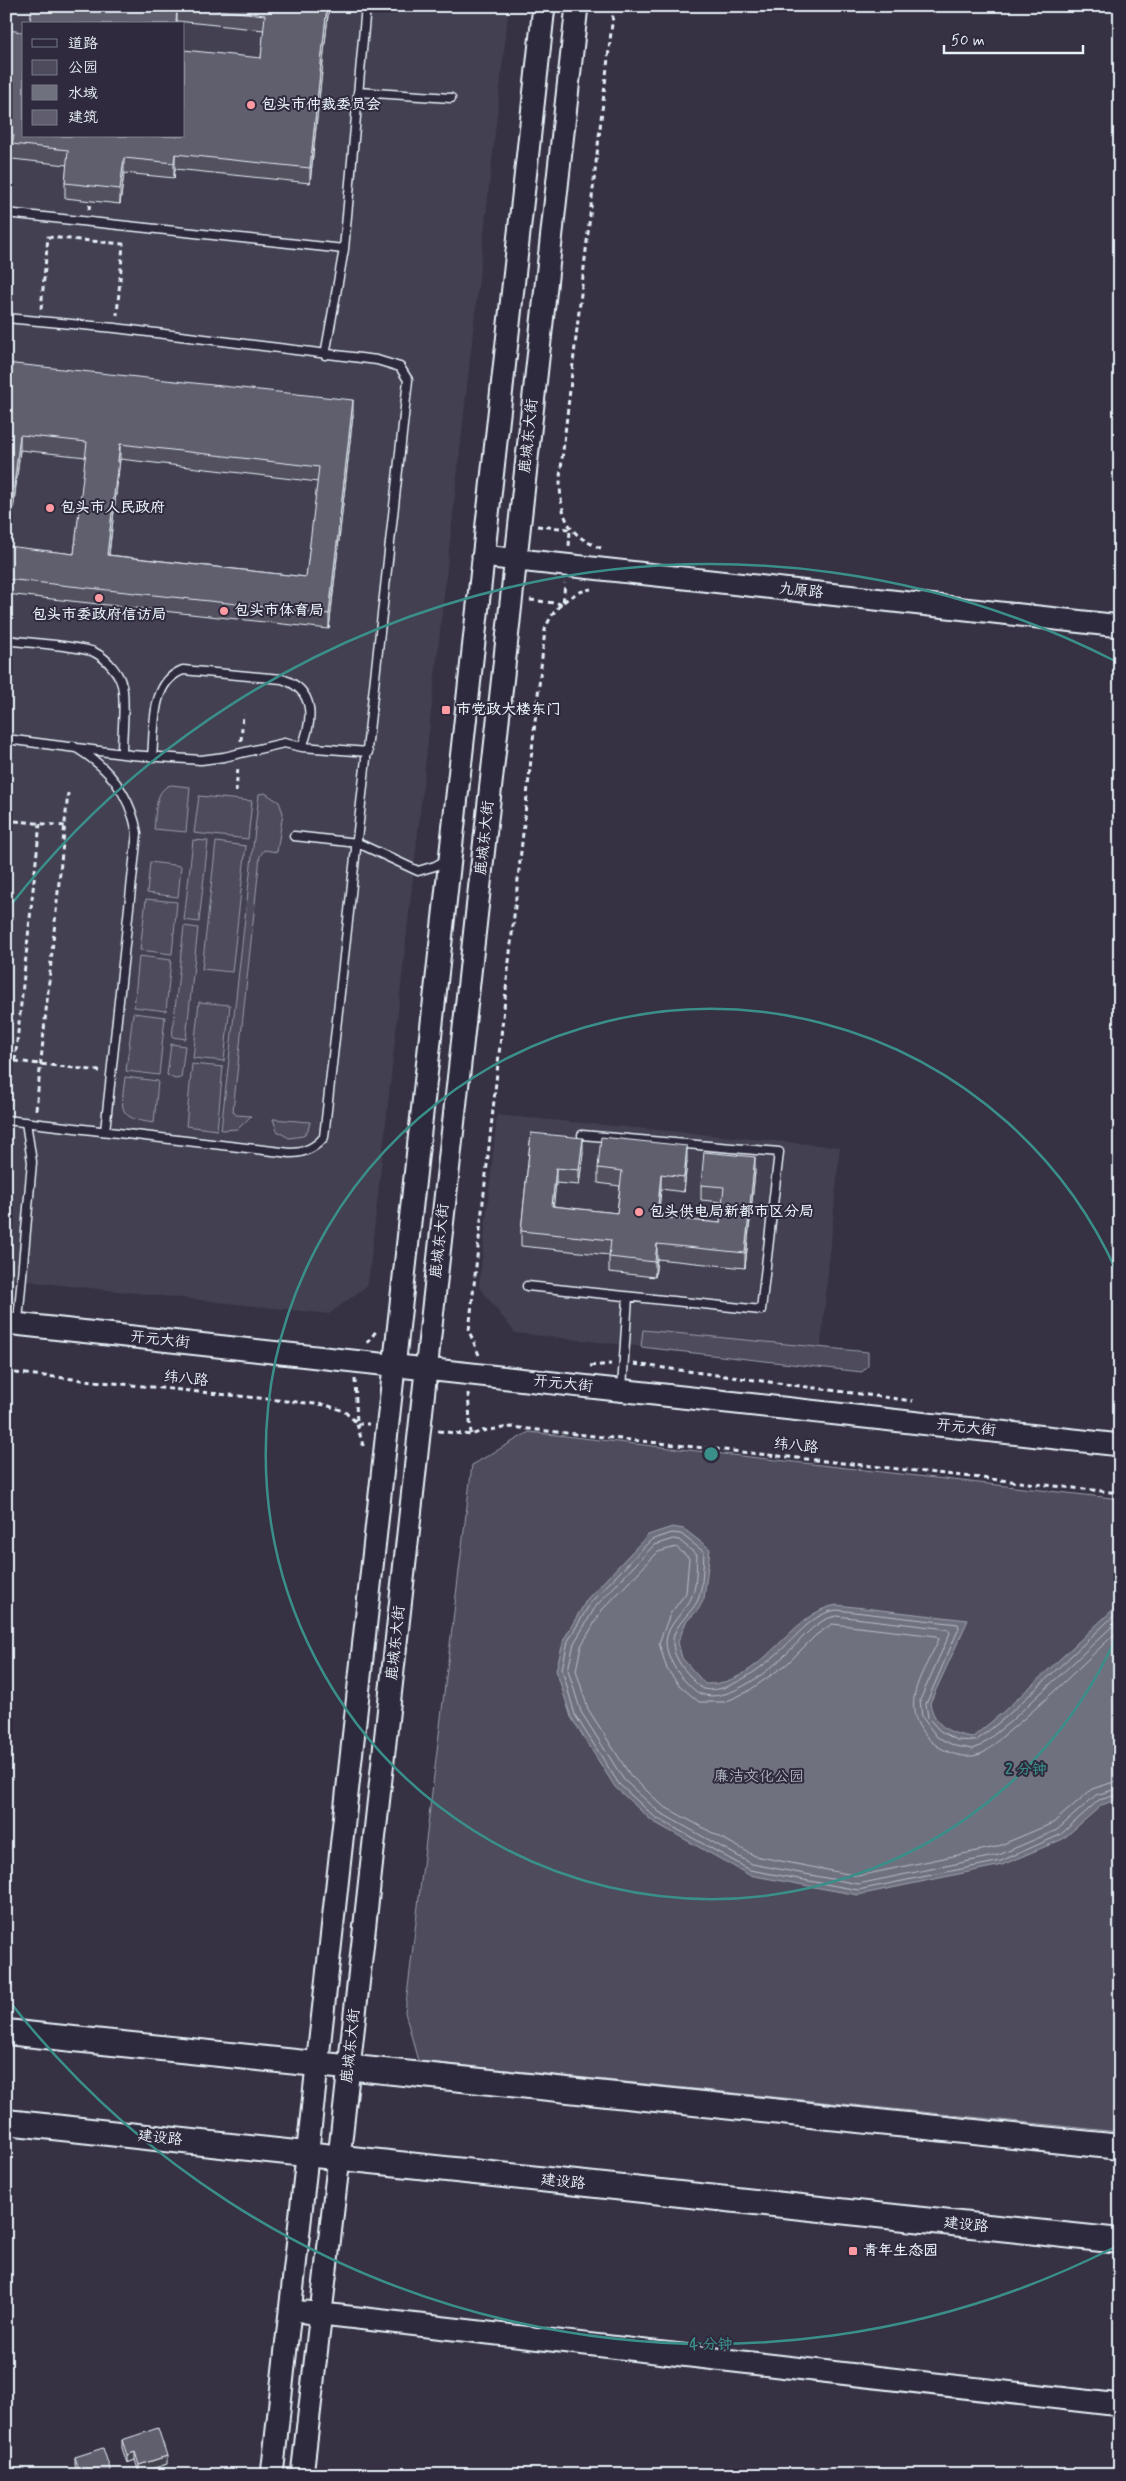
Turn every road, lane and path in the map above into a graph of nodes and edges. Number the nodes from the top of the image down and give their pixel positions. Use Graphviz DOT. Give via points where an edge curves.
graph roads {
  1 [pos="366,6"];
  2 [pos="544,6"];
  3 [pos="577,6"];
  4 [pos="614,6"];
  5 [pos="358,92"];
  6 [pos="451,98"];
  7 [pos="90,201"];
  8 [pos="89,211"];
  9 [pos="6,213"];
  10 [pos="344,249"];
  11 [pos="6,318"];
  12 [pos="40,322"];
  13 [pos="115,328"];
  14 [pos="325,354"];
  15 [pos="570,529"];
  16 [pos="483,556"];
  17 [pos="516,560"];
  18 [pos="563,604"];
  19 [pos="1120,626"];
  20 [pos="6,640"];
  21 [pos="6,739"];
  22 [pos="73,746"];
  23 [pos="302,747"];
  24 [pos="368,752"];
  25 [pos="122,753"];
  26 [pos="152,757"];
  27 [pos="68,793"];
  28 [pos="6,820"];
  29 [pos="40,823"];
  30 [pos="65,826"];
  31 [pos="294,836"];
  32 [pos="358,843"];
  33 [pos="449,858"];
  34 [pos="6,1060"];
  35 [pos="15,1061"];
  36 [pos="40,1064"];
  37 [pos="112,1072"];
  38 [pos="36,1110"];
  39 [pos="6,1120"];
  40 [pos="26,1122"];
  41 [pos="105,1131"];
  42 [pos="582,1135"];
  43 [pos="528,1286"];
  44 [pos="628,1297"];
  45 [pos="7,1323"];
  46 [pos="479,1356"];
  47 [pos="394,1364"];
  48 [pos="426,1369"];
  49 [pos="6,1372"];
  50 [pos="621,1390"];
  51 [pos="357,1424"];
  52 [pos="471,1435"];
  53 [pos="1120,1445"];
  54 [pos="1120,1493"];
  55 [pos="6,2032"];
  56 [pos="316,2063"];
  57 [pos="349,2067"];
  58 [pos="6,2122"];
  59 [pos="1120,2146"];
  60 [pos="306,2154"];
  61 [pos="339,2158"];
  62 [pos="1120,2241"];
  63 [pos="289,2311"];
  64 [pos="319,2314"];
  65 [pos="1120,2405"];
  66 [pos="272,2475"];
  67 [pos="302,2475"];
  1 -- 5 [label="lane"];
  2 -- 16 [label="main road"];
  3 -- 17 [label="main road, 鹿城东大街"];
  4 -- 15 [label="path" via="560,477 560,499"];
  5 -- 6 [label="lane"];
  5 -- 10 [label="lane"];
  7 -- 8 [label="path"];
  9 -- 10 [label="lane"];
  10 -- 14 [label="lane"];
  11 -- 12 [label="lane"];
  12 -- 13 [label="lane"];
  12 -- 13 [label="path" via="48,238 58,238 123,244"];
  13 -- 14 [label="lane"];
  14 -- 24 [label="lane" via="395,365 404,371 408,380"];
  16 -- 17 [label="main road, 九原路"];
  16 -- 33 [label="main road"];
  17 -- 19 [label="main road, 九原路"];
  17 -- 48 [label="main road, 鹿城东大街"];
  18 -- 46 [label="path" via="548,619 544,640 469,1331"];
  20 -- 25 [label="lane" via="94,652 105,660 118,676 124,691"];
  21 -- 22 [label="lane"];
  22 -- 25 [label="lane"];
  22 -- 37 [label="lane" via="116,780 131,810 137,833"];
  23 -- 24 [label="lane"];
  23 -- 26 [label="lane" via="284,743 200,760"];
  23 -- 26 [label="lane" via="309,729 310,709 304,695 291,683 282,679 183,670 170,677 159,695"];
  24 -- 32 [label="lane"];
  25 -- 26 [label="lane"];
  27 -- 30 [label="path"];
  28 -- 29 [label="path"];
  29 -- 30 [label="path"];
  29 -- 35 [label="path"];
  30 -- 36 [label="path"];
  31 -- 32 [label="lane"];
  32 -- 33 [label="lane" via="418,871"];
  32 -- 41 [label="lane" via="327,1132 320,1142 305,1151 290,1153"];
  33 -- 47 [label="main road"];
  34 -- 35 [label="path"];
  35 -- 36 [label="path"];
  36 -- 37 [label="path"];
  36 -- 38 [label="path"];
  37 -- 41 [label="lane"];
  39 -- 40 [label="lane"];
  40 -- 41 [label="lane"];
  40 -- 45 [label="lane" via="32,1162 21,1295 18,1321"];
  42 -- 44 [label="lane" via="779,1152 761,1310"];
  43 -- 44 [label="lane"];
  44 -- 50 [label="lane"];
  45 -- 47 [label="main road, 开元大街"];
  47 -- 48 [label="main road, 开元大街"];
  47 -- 56 [label="main road"];
  48 -- 50 [label="main road, 开元大街"];
  48 -- 57 [label="main road, 鹿城东大街"];
  49 -- 51 [label="path, 纬八路" via="326,1405 344,1411"];
  50 -- 53 [label="main road, 开元大街"];
  52 -- 54 [label="path, 纬八路" via="511,1427"];
  55 -- 56 [label="main road"];
  56 -- 57 [label="main road"];
  56 -- 60 [label="main road"];
  57 -- 59 [label="main road"];
  57 -- 61 [label="main road, 鹿城东大街"];
  58 -- 60 [label="main road, 建设路"];
  60 -- 61 [label="main road, 建设路"];
  60 -- 63 [label="main road"];
  61 -- 62 [label="main road, 建设路"];
  61 -- 64 [label="main road, 鹿城东大街"];
  63 -- 64 [label="main road"];
  63 -- 66 [label="main road"];
  64 -- 65 [label="main road"];
  64 -- 67 [label="main road, 鹿城东大街"];
}
